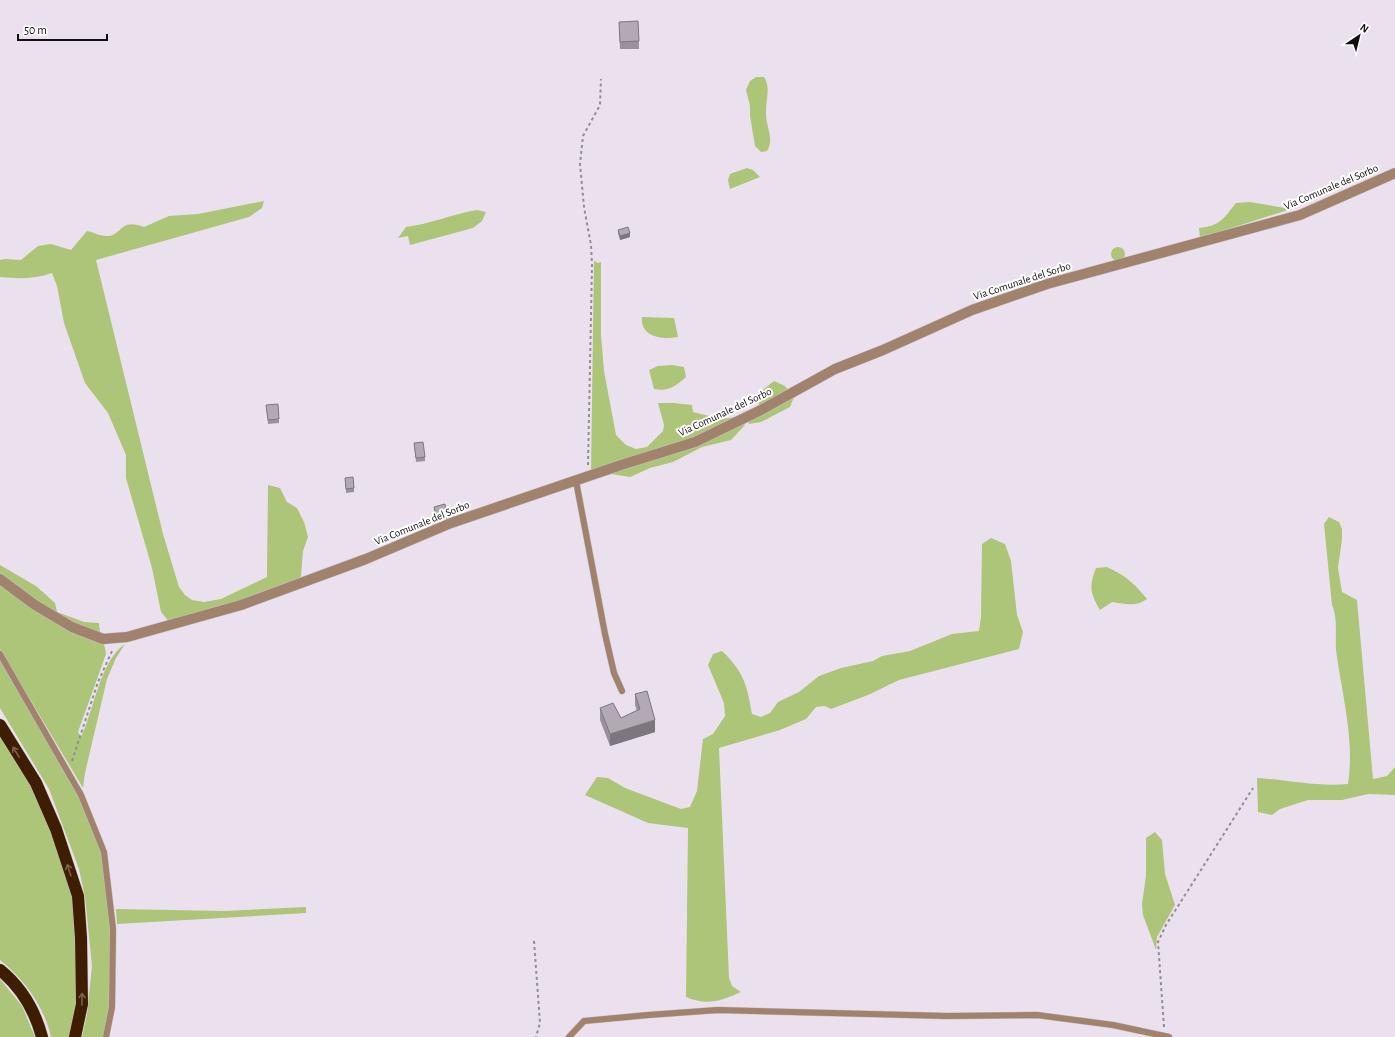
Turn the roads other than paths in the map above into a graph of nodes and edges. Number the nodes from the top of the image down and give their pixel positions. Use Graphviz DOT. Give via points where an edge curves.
graph roads {
  1 [pos="1395,173"];
  2 [pos="576,481"];
  3 [pos="0,579"];
  4 [pos="0,654"];
  5 [pos="622,691"];
  6 [pos="0,725"];
  7 [pos="0,970"];
  8 [pos="42,1037"];
  9 [pos="75,1037"];
  10 [pos="106,1037"];
  11 [pos="569,1037"];
  12 [pos="1167,1037"];
  1 -- 2 [label="street, Via Comunale del Sorbo" via="1300,215 1055,282 972,310 835,369 761,410 695,442"];
  2 -- 3 [label="street, Via Comunale del Sorbo" via="451,523 241,605 120,637 103,639 72,627 35,605"];
  2 -- 5 [label="lane" via="605,634 614,673"];
  4 -- 10 [label="lane" via="69,772 91,816 104,852 113,929 112,1007"];
  9 -- 6 [label="highway, one-way" via="82,1004 78,896 56,829 36,783"];
  7 -- 8 [label="highway" via="18,988 28,1003"];
  11 -- 12 [label="lane" via="584,1021 718,1010 947,1016 1037,1015 1113,1025"];
}
